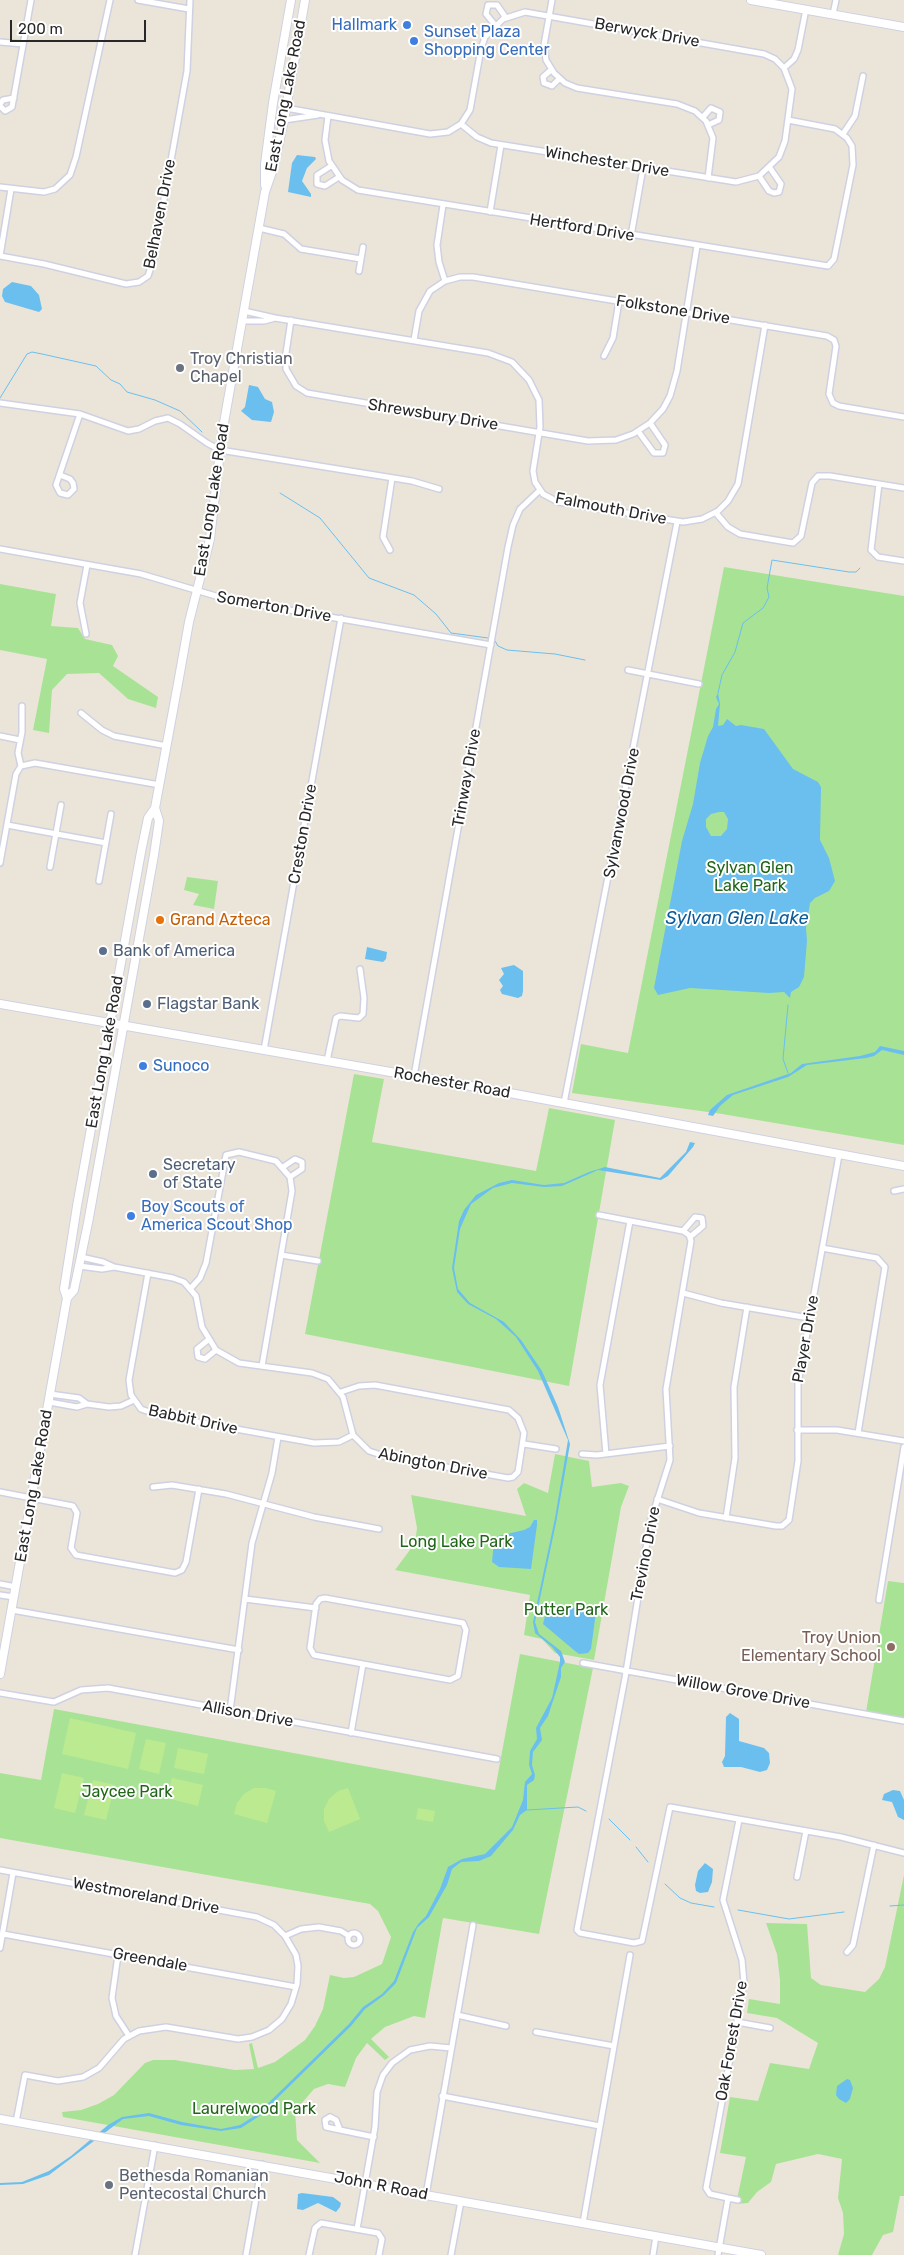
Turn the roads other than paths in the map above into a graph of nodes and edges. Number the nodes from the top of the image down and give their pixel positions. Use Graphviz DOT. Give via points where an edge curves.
graph roads {
  1 [pos="31,0"];
  2 [pos="110,0"];
  3 [pos="138,0"];
  4 [pos="190,0"];
  5 [pos="293,0"];
  6 [pos="306,0"];
  7 [pos="552,0"];
  8 [pos="751,0"];
  9 [pos="836,0"];
  10 [pos="189,9"];
  11 [pos="806,9"];
  12 [pos="833,14"];
  13 [pos="549,16"];
  14 [pos="506,18"];
  15 [pos="495,25"];
  16 [pos="904,27"];
  17 [pos="0,42"];
  18 [pos="23,44"];
  19 [pos="784,68"];
  20 [pos="551,70"];
  21 [pos="864,76"];
  22 [pos="560,79"];
  23 [pos="290,81"];
  24 [pos="14,98"];
  25 [pos="274,99"];
  26 [pos="0,105"];
  27 [pos="286,108"];
  28 [pos="326,115"];
  29 [pos="703,117"];
  30 [pos="284,120"];
  31 [pos="788,120"];
  32 [pos="461,124"];
  33 [pos="708,125"];
  34 [pos="844,134"];
  35 [pos="279,139"];
  36 [pos="501,145"];
  37 [pos="331,166"];
  38 [pos="643,168"];
  39 [pos="770,168"];
  40 [pos="759,176"];
  41 [pos="339,177"];
  42 [pos="708,178"];
  43 [pos="0,187"];
  44 [pos="11,189"];
  45 [pos="265,192"];
  46 [pos="443,205"];
  47 [pos="490,212"];
  48 [pos="259,228"];
  49 [pos="632,236"];
  50 [pos="697,246"];
  51 [pos="363,247"];
  52 [pos="0,256"];
  53 [pos="361,259"];
  54 [pos="359,271"];
  55 [pos="445,281"];
  56 [pos="619,301"];
  57 [pos="244,312"];
  58 [pos="687,313"];
  59 [pos="275,318"];
  60 [pos="291,320"];
  61 [pos="242,321"];
  62 [pos="765,326"];
  63 [pos="414,340"];
  64 [pos="604,356"];
  65 [pos="0,403"];
  66 [pos="80,414"];
  67 [pos="904,417"];
  68 [pos="650,423"];
  69 [pos="638,431"];
  70 [pos="539,432"];
  71 [pos="220,450"];
  72 [pos="60,475"];
  73 [pos="392,478"];
  74 [pos="879,484"];
  75 [pos="904,488"];
  76 [pos="439,489"];
  77 [pos="540,490"];
  78 [pos="716,513"];
  79 [pos="677,522"];
  80 [pos="0,549"];
  81 [pos="390,550"];
  82 [pos="904,561"];
  83 [pos="87,565"];
  84 [pos="197,591"];
  85 [pos="341,618"];
  86 [pos="86,634"];
  87 [pos="491,645"];
  88 [pos="628,670"];
  89 [pos="648,674"];
  90 [pos="699,684"];
  91 [pos="22,706"];
  92 [pos="81,713"];
  93 [pos="0,736"];
  94 [pos="20,740"];
  95 [pos="167,746"];
  96 [pos="22,766"];
  97 [pos="160,785"];
  98 [pos="62,805"];
  99 [pos="156,808"];
  100 [pos="111,814"];
  101 [pos="7,825"];
  102 [pos="57,834"];
  103 [pos="106,843"];
  104 [pos="140,852"];
  105 [pos="153,860"];
  106 [pos="0,863"];
  107 [pos="50,867"];
  108 [pos="99,881"];
  109 [pos="360,969"];
  110 [pos="116,989"];
  111 [pos="128,996"];
  112 [pos="0,1004"];
  113 [pos="110,1023"];
  114 [pos="123,1025"];
  115 [pos="264,1050"];
  116 [pos="104,1058"];
  117 [pos="117,1060"];
  118 [pos="327,1061"];
  119 [pos="414,1076"];
  120 [pos="564,1103"];
  121 [pos="839,1155"];
  122 [pos="904,1166"];
  123 [pos="283,1167"];
  124 [pos="82,1178"];
  125 [pos="290,1178"];
  126 [pos="95,1184"];
  127 [pos="904,1189"];
  128 [pos="894,1191"];
  129 [pos="77,1206"];
  130 [pos="90,1210"];
  131 [pos="599,1215"];
  132 [pos="630,1221"];
  133 [pos="822,1248"];
  134 [pos="282,1254"];
  135 [pos="80,1261"];
  136 [pos="318,1261"];
  137 [pos="66,1273"];
  138 [pos="148,1273"];
  139 [pos="77,1278"];
  140 [pos="191,1288"];
  141 [pos="683,1293"];
  142 [pos="67,1298"];
  143 [pos="747,1307"];
  144 [pos="809,1318"];
  145 [pos="208,1340"];
  146 [pos="216,1350"];
  147 [pos="262,1366"];
  148 [pos="341,1392"];
  149 [pos="49,1398"];
  150 [pos="134,1400"];
  151 [pos="87,1404"];
  152 [pos="797,1430"];
  153 [pos="858,1433"];
  154 [pos="353,1435"];
  155 [pos="278,1437"];
  156 [pos="904,1441"];
  157 [pos="524,1444"];
  158 [pos="670,1446"];
  159 [pos="904,1447"];
  160 [pos="556,1449"];
  161 [pos="582,1454"];
  162 [pos="606,1454"];
  163 [pos="152,1487"];
  164 [pos="199,1489"];
  165 [pos="0,1492"];
  166 [pos="32,1497"];
  167 [pos="657,1499"];
  168 [pos="263,1503"];
  169 [pos="726,1518"];
  170 [pos="380,1529"];
  171 [pos="0,1584"];
  172 [pos="16,1587"];
  173 [pos="0,1595"];
  174 [pos="14,1597"];
  175 [pos="245,1599"];
  176 [pos="879,1600"];
  177 [pos="316,1608"];
  178 [pos="12,1610"];
  179 [pos="239,1650"];
  180 [pos="363,1664"];
  181 [pos="583,1664"];
  182 [pos="625,1671"];
  183 [pos="0,1674"];
  184 [pos="0,1693"];
  185 [pos="230,1710"];
  186 [pos="904,1721"];
  187 [pos="351,1733"];
  188 [pos="497,1759"];
  189 [pos="739,1820"];
  190 [pos="806,1831"];
  191 [pos="874,1845"];
  192 [pos="904,1852"];
  193 [pos="0,1870"];
  194 [pos="13,1873"];
  195 [pos="797,1877"];
  196 [pos="473,1924"];
  197 [pos="3,1934"];
  198 [pos="285,1936"];
  199 [pos="349,1936"];
  200 [pos="0,1948"];
  201 [pos="847,1952"];
  202 [pos="118,1955"];
  203 [pos="630,1955"];
  204 [pos="296,1987"];
  205 [pos="457,2016"];
  206 [pos="737,2022"];
  207 [pos="506,2026"];
  208 [pos="770,2028"];
  209 [pos="536,2032"];
  210 [pos="129,2036"];
  211 [pos="614,2046"];
  212 [pos="452,2048"];
  213 [pos="442,2096"];
  214 [pos="0,2119"];
  215 [pos="16,2122"];
  216 [pos="600,2126"];
  217 [pos="340,2130"];
  218 [pos="374,2137"];
  219 [pos="155,2145"];
  220 [pos="262,2164"];
  221 [pos="365,2183"];
  222 [pos="426,2194"];
  223 [pos="728,2198"];
  224 [pos="738,2200"];
  225 [pos="461,2201"];
  226 [pos="583,2223"];
  227 [pos="357,2229"];
  228 [pos="656,2236"];
  229 [pos="718,2251"];
  230 [pos="136,2255"];
  231 [pos="246,2255"];
  232 [pos="310,2255"];
  233 [pos="379,2255"];
  234 [pos="451,2255"];
  235 [pos="653,2255"];
  236 [pos="761,2255"];
  1 -- 18 [label="street"];
  2 -- 44 [label="street" via="70,175 51,190"];
  3 -- 10 [label="street"];
  4 -- 10 [label="street, Belhaven Drive"];
  5 -- 23 [label="main road" via="282,76"];
  5 -- 25 [label="main road, East Long Lake Road"];
  6 -- 23 [label="main road, East Long Lake Road"];
  7 -- 13 [label="street"];
  8 -- 11 [label="main road"];
  9 -- 12 [label="street"];
  10 -- 52 [label="street, Belhaven Drive" via="187,71 154,261 148,276 140,282 126,284"];
  11 -- 12 [label="main road"];
  11 -- 19 [label="street" via="798,50"];
  12 -- 16 [label="main road"];
  13 -- 14 [label="street, Berwyck Drive" via="525,12"];
  13 -- 19 [label="street, Berwyck Drive" via="758,52 772,57"];
  13 -- 20 [label="street" via="544,50"];
  14 -- 15 [label="street, Berwyck Drive"];
  14 -- 15 [label="street" via="497,5 488,5 486,14"];
  15 -- 32 [label="street, Berwyck Drive" via="483,42 471,107"];
  17 -- 18 [label="street"];
  18 -- 24 [label="street"];
  19 -- 31 [label="street, Winchester Drive" via="792,89"];
  20 -- 22 [label="street"];
  20 -- 22 [label="street" via="543,77 544,83 552,86"];
  21 -- 34 [label="street" via="855,116"];
  22 -- 29 [label="street" via="577,88 681,105"];
  23 -- 27 [label="main road, East Long Lake Road"];
  24 -- 26 [label="street" via="3,100"];
  24 -- 26 [label="street" via="9,111"];
  25 -- 35 [label="main road" via="277,105 272,137"];
  25 -- 45 [label="main road, East Long Lake Road" via="265,164"];
  27 -- 28 [label="street"];
  27 -- 30 [label="main road, East Long Lake Road"];
  28 -- 30 [label="street"];
  28 -- 32 [label="street" via="430,134 448,132"];
  28 -- 37 [label="street, Hertford Drive" via="325,145"];
  29 -- 33 [label="street"];
  29 -- 33 [label="street" via="711,108 720,112 719,120"];
  30 -- 35 [label="main road, East Long Lake Road"];
  31 -- 34 [label="street" via="830,127"];
  31 -- 39 [label="street, Winchester Drive" via="782,150"];
  32 -- 36 [label="street, Winchester Drive" via="477,138"];
  33 -- 42 [label="street" via="713,144"];
  34 -- 50 [label="street, Hertford Drive" via="854,158 834,259 830,265"];
  35 -- 45 [label="main road, East Long Lake Road"];
  36 -- 38 [label="street, Winchester Drive"];
  36 -- 47 [label="street"];
  37 -- 41 [label="street, Hertford Drive"];
  37 -- 41 [label="street" via="317,175 317,184 325,186"];
  38 -- 42 [label="street, Winchester Drive"];
  38 -- 49 [label="street"];
  39 -- 40 [label="street, Winchester Drive"];
  39 -- 40 [label="street" via="781,184 779,192 769,191"];
  40 -- 42 [label="street, Winchester Drive" via="736,182"];
  41 -- 46 [label="street, Hertford Drive" via="363,191"];
  43 -- 44 [label="street"];
  44 -- 52 [label="street"];
  45 -- 48 [label="main road, East Long Lake Road"];
  46 -- 47 [label="street, Hertford Drive"];
  46 -- 55 [label="street" via="437,245"];
  47 -- 49 [label="street, Hertford Drive"];
  48 -- 53 [label="street" via="284,234 301,249"];
  48 -- 57 [label="main road, East Long Lake Road"];
  49 -- 50 [label="street, Hertford Drive"];
  50 -- 58 [label="street, Shrewsbury Drive"];
  51 -- 53 [label="street"];
  53 -- 54 [label="street"];
  55 -- 56 [label="street, Folkstone Drive" via="473,277"];
  55 -- 63 [label="street" via="434,287 424,299"];
  56 -- 58 [label="street, Folkstone Drive"];
  56 -- 64 [label="street" via="613,338"];
  57 -- 59 [label="street, Falmouth Drive"];
  57 -- 61 [label="main road, East Long Lake Road"];
  58 -- 62 [label="street, Folkstone Drive"];
  58 -- 68 [label="street, Shrewsbury Drive" via="673,389 663,409"];
  59 -- 60 [label="street, Falmouth Drive"];
  59 -- 61 [label="street, Falmouth Drive"];
  60 -- 63 [label="street, Falmouth Drive"];
  60 -- 70 [label="street, Shrewsbury Drive" via="286,369 296,386 306,393"];
  61 -- 71 [label="main road, East Long Lake Road"];
  62 -- 67 [label="street, Folkstone Drive" via="827,336 834,340 836,348 829,394 835,404"];
  62 -- 78 [label="street" via="740,479 728,501"];
  63 -- 70 [label="street, Falmouth Drive" via="488,353 512,362 537,394 541,412"];
  65 -- 66 [label="street"];
  66 -- 71 [label="street" via="128,431 159,419 172,419"];
  66 -- 72 [label="street"];
  68 -- 69 [label="street, Shrewsbury Drive"];
  68 -- 69 [label="street" via="665,445 662,453 654,453"];
  69 -- 70 [label="street, Shrewsbury Drive" via="602,442"];
  70 -- 77 [label="street, Falmouth Drive" via="533,471"];
  71 -- 73 [label="street"];
  71 -- 84 [label="main road, East Long Lake Road" via="210,533"];
  73 -- 76 [label="street"];
  73 -- 81 [label="street" via="383,538"];
  74 -- 75 [label="street"];
  74 -- 78 [label="street" via="818,476 812,484 801,536 793,543 740,534 728,527"];
  74 -- 82 [label="street" via="871,550 878,557"];
  77 -- 79 [label="street, Falmouth Drive" via="558,502"];
  77 -- 87 [label="street, Trinway Drive" via="524,505 513,525"];
  78 -- 79 [label="street, Falmouth Drive" via="696,521"];
  79 -- 89 [label="street, Sylvanwood Drive"];
  80 -- 83 [label="street, Somerton Drive"];
  83 -- 84 [label="street, Somerton Drive" via="146,576"];
  83 -- 86 [label="street" via="80,607"];
  84 -- 85 [label="street, Somerton Drive" via="226,599"];
  84 -- 95 [label="main road, East Long Lake Road"];
  85 -- 87 [label="street, Somerton Drive"];
  85 -- 115 [label="street, Creston Drive"];
  87 -- 119 [label="street, Trinway Drive"];
  88 -- 89 [label="street"];
  89 -- 90 [label="street"];
  89 -- 120 [label="street, Sylvanwood Drive"];
  91 -- 94 [label="street"];
  92 -- 95 [label="street" via="114,736"];
  93 -- 94 [label="street"];
  94 -- 96 [label="street" via="18,757"];
  95 -- 97 [label="main road, East Long Lake Road"];
  96 -- 97 [label="street" via="35,763"];
  96 -- 101 [label="street" via="16,774"];
  97 -- 99 [label="main road, East Long Lake Road"];
  98 -- 102 [label="street"];
  99 -- 104 [label="main road, East Long Lake Road" via="148,818"];
  99 -- 105 [label="main road, East Long Lake Road" via="159,820"];
  100 -- 103 [label="street"];
  101 -- 102 [label="street"];
  101 -- 106 [label="street"];
  102 -- 103 [label="street"];
  102 -- 107 [label="street"];
  103 -- 108 [label="street"];
  104 -- 105 [label="main road" via="149,854"];
  104 -- 110 [label="main road, East Long Lake Road"];
  105 -- 111 [label="main road, East Long Lake Road"];
  109 -- 118 [label="street" via="363,1014 359,1018 336,1018"];
  110 -- 111 [label="main road" via="121,996"];
  110 -- 113 [label="main road, East Long Lake Road"];
  111 -- 114 [label="main road, East Long Lake Road"];
  112 -- 113 [label="main road, Rochester Road"];
  113 -- 114 [label="main road, Rochester Road"];
  113 -- 116 [label="main road, East Long Lake Road"];
  114 -- 115 [label="main road, Rochester Road"];
  114 -- 117 [label="main road, East Long Lake Road"];
  115 -- 118 [label="main road, Rochester Road"];
  116 -- 117 [label="main road" via="109,1055"];
  116 -- 124 [label="main road, East Long Lake Road"];
  117 -- 126 [label="main road, East Long Lake Road"];
  118 -- 119 [label="main road, Rochester Road"];
  119 -- 120 [label="main road, Rochester Road"];
  120 -- 121 [label="main road, Rochester Road"];
  121 -- 122 [label="main road, Rochester Road"];
  121 -- 133 [label="street, Player Drive"];
  123 -- 125 [label="street"];
  123 -- 125 [label="street" via="295,1159 302,1162 302,1169"];
  123 -- 140 [label="street" via="264,1157 236,1152 226,1155 205,1267"];
  124 -- 126 [label="main road" via="88,1184"];
  124 -- 129 [label="main road, East Long Lake Road"];
  125 -- 134 [label="street" via="292,1196"];
  126 -- 130 [label="main road, East Long Lake Road"];
  127 -- 128 [label="street"];
  129 -- 130 [label="main road" via="83,1205"];
  129 -- 137 [label="main road, East Long Lake Road"];
  130 -- 135 [label="main road, East Long Lake Road"];
  131 -- 132 [label="street"];
  132 -- 141 [label="street, Trevino Drive" via="686,1234"];
  132 -- 162 [label="street" via="600,1385"];
  133 -- 144 [label="street, Player Drive"];
  133 -- 153 [label="street" via="877,1258 885,1267"];
  134 -- 136 [label="street"];
  134 -- 147 [label="street"];
  135 -- 138 [label="street" via="103,1262 114,1268"];
  135 -- 139 [label="main road, East Long Lake Road"];
  137 -- 139 [label="main road"];
  137 -- 142 [label="main road, East Long Lake Road" via="64,1289"];
  138 -- 140 [label="street" via="178,1280"];
  138 -- 150 [label="street, Babbit Drive" via="129,1375"];
  139 -- 142 [label="main road, East Long Lake Road" via="74,1290"];
  140 -- 145 [label="street"];
  141 -- 143 [label="street"];
  141 -- 158 [label="street, Trevino Drive" via="666,1396"];
  142 -- 149 [label="main road, East Long Lake Road"];
  143 -- 144 [label="street"];
  143 -- 169 [label="street" via="734,1387 735,1458"];
  144 -- 152 [label="street, Player Drive" via="797,1392"];
  145 -- 146 [label="street"];
  145 -- 146 [label="street" via="197,1349 198,1357 205,1359"];
  146 -- 147 [label="street" via="233,1361"];
  147 -- 148 [label="street" via="320,1375"];
  148 -- 154 [label="street"];
  148 -- 157 [label="street" via="375,1384 502,1407 512,1412 520,1422"];
  149 -- 151 [label="street" via="77,1407"];
  149 -- 151 [label="street" via="79,1398"];
  149 -- 166 [label="main road, East Long Lake Road"];
  150 -- 151 [label="street" via="116,1407"];
  150 -- 155 [label="street, Babbit Drive" via="141,1409 153,1414"];
  152 -- 153 [label="street"];
  152 -- 169 [label="street, Player Drive" via="797,1468 786,1523 776,1526"];
  153 -- 156 [label="street"];
  154 -- 155 [label="street, Babbit Drive" via="339,1442 324,1444"];
  154 -- 157 [label="street, Abington Drive" via="366,1449 380,1455 508,1478 518,1472"];
  155 -- 168 [label="street"];
  157 -- 160 [label="street"];
  158 -- 162 [label="street"];
  158 -- 167 [label="street, Trevino Drive" via="669,1467"];
  159 -- 176 [label="street"];
  161 -- 162 [label="street"];
  163 -- 164 [label="street" via="172,1484"];
  164 -- 166 [label="street" via="186,1562 182,1570 175,1573 76,1555 72,1548 75,1508"];
  164 -- 168 [label="street"];
  165 -- 166 [label="street"];
  166 -- 172 [label="main road, East Long Lake Road"];
  167 -- 169 [label="street" via="693,1512"];
  167 -- 182 [label="street, Trevino Drive" via="650,1522"];
  168 -- 170 [label="street"];
  168 -- 175 [label="street" via="252,1544"];
  171 -- 172 [label="street"];
  172 -- 174 [label="main road, East Long Lake Road"];
  173 -- 174 [label="street"];
  174 -- 178 [label="main road, East Long Lake Road"];
  175 -- 177 [label="street"];
  175 -- 179 [label="street"];
  177 -- 180 [label="street" via="312,1653"];
  177 -- 180 [label="street" via="320,1599 465,1625 456,1678 450,1680"];
  178 -- 179 [label="street"];
  178 -- 183 [label="main road, East Long Lake Road"];
  179 -- 185 [label="street"];
  180 -- 187 [label="street"];
  181 -- 182 [label="street, Willow Grove Drive"];
  182 -- 186 [label="street, Willow Grove Drive"];
  182 -- 189 [label="street, Trevino Drive" via="577,1930 634,1943 642,1941 670,1807"];
  184 -- 185 [label="street, Allison Drive" via="54,1702 81,1690 100,1687"];
  185 -- 187 [label="street, Allison Drive"];
  187 -- 188 [label="street, Allison Drive"];
  189 -- 190 [label="street"];
  189 -- 206 [label="street, Oak Forest Drive" via="723,1895 725,1912 744,1970"];
  190 -- 191 [label="street"];
  190 -- 195 [label="street"];
  191 -- 192 [label="street"];
  191 -- 201 [label="street" via="853,1945"];
  193 -- 194 [label="street, Westmoreland Drive"];
  194 -- 197 [label="street"];
  194 -- 198 [label="street, Westmoreland Drive" via="251,1915 269,1922"];
  196 -- 205 [label="street"];
  197 -- 200 [label="street"];
  197 -- 202 [label="street, Greendale"];
  198 -- 199 [label="street" via="301,1929 319,1927"];
  198 -- 204 [label="street" via="297,1960"];
  202 -- 204 [label="street, Greendale"];
  202 -- 210 [label="street" via="112,1998 116,2016"];
  203 -- 211 [label="street"];
  204 -- 210 [label="street" via="282,2019 258,2035 232,2038 159,2027"];
  205 -- 207 [label="street"];
  205 -- 212 [label="street"];
  206 -- 208 [label="street"];
  206 -- 223 [label="street, Oak Forest Drive" via="706,2188 710,2194"];
  209 -- 211 [label="street"];
  210 -- 215 [label="street" via="99,2068 83,2077 58,2081 24,2075"];
  211 -- 216 [label="street"];
  212 -- 213 [label="street"];
  212 -- 218 [label="street" via="416,2048 392,2063 378,2087"];
  213 -- 216 [label="street"];
  213 -- 222 [label="street"];
  214 -- 215 [label="main road, John R Road"];
  215 -- 219 [label="main road, John R Road"];
  216 -- 226 [label="street"];
  217 -- 218 [label="street"];
  218 -- 221 [label="street"];
  219 -- 220 [label="main road, John R Road"];
  219 -- 230 [label="street"];
  220 -- 221 [label="main road, John R Road"];
  220 -- 231 [label="street"];
  221 -- 222 [label="main road, John R Road"];
  221 -- 227 [label="street"];
  222 -- 225 [label="main road, John R Road"];
  223 -- 224 [label="street, Oak Forest Drive"];
  223 -- 229 [label="street"];
  225 -- 226 [label="main road, John R Road"];
  225 -- 234 [label="street"];
  226 -- 228 [label="main road, John R Road"];
  227 -- 232 [label="street" via="319,2224 314,2231"];
  227 -- 233 [label="street" via="376,2232 380,2236"];
  228 -- 229 [label="main road, John R Road"];
  228 -- 235 [label="street"];
  229 -- 236 [label="main road, John R Road"];
}
